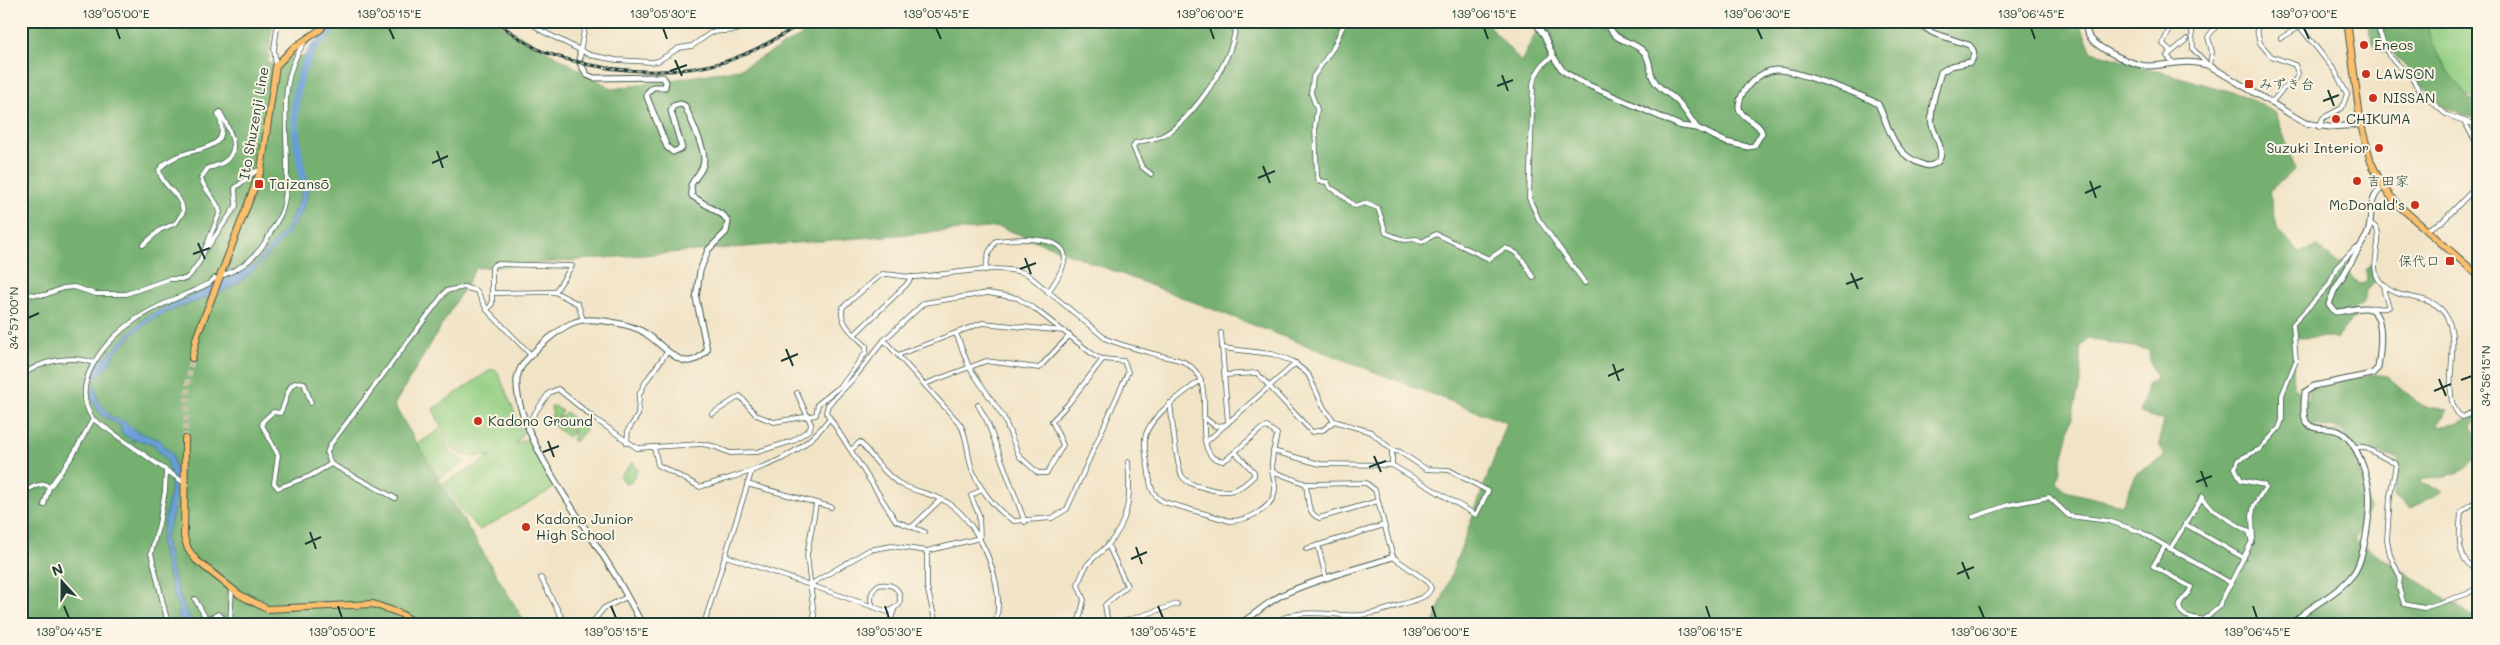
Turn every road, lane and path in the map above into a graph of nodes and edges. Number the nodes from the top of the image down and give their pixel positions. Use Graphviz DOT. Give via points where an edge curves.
graph roads {
  1 [pos="278,21"];
  2 [pos="326,21"];
  3 [pos="529,21"];
  4 [pos="586,21"];
  5 [pos="753,21"];
  6 [pos="1235,21"];
  7 [pos="1350,21"];
  8 [pos="1534,21"];
  9 [pos="1607,21"];
  10 [pos="1915,21"];
  11 [pos="2083,21"];
  12 [pos="2087,21"];
  13 [pos="2174,21"];
  14 [pos="2198,21"];
  15 [pos="2226,21"];
  16 [pos="2255,21"];
  17 [pos="2310,21"];
  18 [pos="2347,21"];
  19 [pos="2375,21"];
  20 [pos="2300,27"];
  21 [pos="2281,38"];
  22 [pos="307,39"];
  23 [pos="2187,39"];
  24 [pos="580,51"];
  25 [pos="2171,51"];
  26 [pos="1553,56"];
  27 [pos="2173,62"];
  28 [pos="276,66"];
  29 [pos="2210,66"];
  30 [pos="2272,103"];
  31 [pos="2464,122"];
  32 [pos="2361,125"];
  33 [pos="2479,126"];
  34 [pos="2319,127"];
  35 [pos="1697,128"];
  36 [pos="2479,147"];
  37 [pos="261,170"];
  38 [pos="1151,174"];
  39 [pos="2479,184"];
  40 [pos="2383,187"];
  41 [pos="2371,224"];
  42 [pos="2426,230"];
  43 [pos="143,245"];
  44 [pos="205,249"];
  45 [pos="2359,249"];
  46 [pos="986,270"];
  47 [pos="2479,276"];
  48 [pos="912,277"];
  49 [pos="1533,277"];
  50 [pos="218,279"];
  51 [pos="1585,283"];
  52 [pos="2385,286"];
  53 [pos="555,292"];
  54 [pos="494,293"];
  55 [pos="1048,293"];
  56 [pos="21,294"];
  57 [pos="2368,308"];
  58 [pos="487,310"];
  59 [pos="582,320"];
  60 [pos="1064,331"];
  61 [pos="956,332"];
  62 [pos="1221,333"];
  63 [pos="855,334"];
  64 [pos="1070,335"];
  65 [pos="884,340"];
  66 [pos="1222,348"];
  67 [pos="668,351"];
  68 [pos="531,355"];
  69 [pos="898,355"];
  70 [pos="192,358"];
  71 [pos="1103,359"];
  72 [pos="94,363"];
  73 [pos="1296,363"];
  74 [pos="969,367"];
  75 [pos="1225,375"];
  76 [pos="21,376"];
  77 [pos="1201,380"];
  78 [pos="925,384"];
  79 [pos="1270,388"];
  80 [pos="797,393"];
  81 [pos="311,403"];
  82 [pos="1170,403"];
  83 [pos="978,405"];
  84 [pos="2479,409"];
  85 [pos="712,414"];
  86 [pos="808,417"];
  87 [pos="93,418"];
  88 [pos="830,418"];
  89 [pos="1204,418"];
  90 [pos="1334,421"];
  91 [pos="527,424"];
  92 [pos="1226,424"];
  93 [pos="185,439"];
  94 [pos="1206,442"];
  95 [pos="627,443"];
  96 [pos="2354,446"];
  97 [pos="654,447"];
  98 [pos="851,450"];
  99 [pos="1392,450"];
  100 [pos="1273,451"];
  101 [pos="1235,452"];
  102 [pos="1128,462"];
  103 [pos="331,464"];
  104 [pos="1392,465"];
  105 [pos="1272,471"];
  106 [pos="166,472"];
  107 [pos="751,473"];
  108 [pos="2479,482"];
  109 [pos="186,484"];
  110 [pos="747,484"];
  111 [pos="1306,484"];
  112 [pos="49,488"];
  113 [pos="982,489"];
  114 [pos="21,493"];
  115 [pos="2479,493"];
  116 [pos="395,498"];
  117 [pos="2479,499"];
  118 [pos="940,500"];
  119 [pos="1378,501"];
  120 [pos="816,504"];
  121 [pos="44,505"];
  122 [pos="831,507"];
  123 [pos="1973,517"];
  124 [pos="1025,522"];
  125 [pos="2185,524"];
  126 [pos="1384,525"];
  127 [pos="912,527"];
  128 [pos="926,532"];
  129 [pos="980,538"];
  130 [pos="2252,542"];
  131 [pos="1318,545"];
  132 [pos="1108,546"];
  133 [pos="2168,547"];
  134 [pos="1306,549"];
  135 [pos="927,551"];
  136 [pos="726,556"];
  137 [pos="1393,557"];
  138 [pos="2244,558"];
  139 [pos="2479,571"];
  140 [pos="541,578"];
  141 [pos="1326,578"];
  142 [pos="2231,583"];
  143 [pos="811,584"];
  144 [pos="2479,586"];
  145 [pos="232,588"];
  146 [pos="627,597"];
  147 [pos="195,599"];
  148 [pos="1177,604"];
  149 [pos="873,606"];
  150 [pos="894,610"];
  151 [pos="2205,620"];
  152 [pos="168,624"];
  153 [pos="230,624"];
  154 [pos="418,624"];
  155 [pos="565,624"];
  156 [pos="592,624"];
  157 [pos="642,624"];
  158 [pos="704,624"];
  159 [pos="815,624"];
  160 [pos="889,624"];
  161 [pos="936,624"];
  162 [pos="995,624"];
  163 [pos="1078,624"];
  164 [pos="1108,624"];
  165 [pos="1116,624"];
  166 [pos="1239,624"];
  167 [pos="1273,624"];
  168 [pos="2199,624"];
  169 [pos="2292,624"];
  1 -- 28 [label="street" via="274,49"];
  2 -- 22 [label="main road, Ito Shuzenji Line"];
  3 -- 24 [label="street"];
  4 -- 24 [label="street"];
  5 -- 24 [label="street" via="736,30 712,32 692,46 675,50 658,61 616,60"];
  6 -- 38 [label="street" via="1225,65 1207,94 1163,136 1135,143 1133,147 1142,167"];
  7 -- 49 [label="street" via="1343,26 1333,48 1313,77 1311,93 1317,110 1319,181 1327,182 1330,188 1355,206 1364,203 1378,208 1386,233 1422,242 1436,234 1489,258 1505,248 1512,250 1520,255"];
  8 -- 26 [label="street"];
  9 -- 35 [label="street" via="1610,30 1620,40 1634,44 1646,53 1652,77 1679,103"];
  10 -- 35 [label="street" via="1932,33 1969,45 1974,55 1972,62 1951,66 1941,72 1931,120 1941,153 1933,165 1926,166 1911,159 1897,148 1878,104 1856,93 1786,70 1766,71 1742,96 1741,112 1758,125 1762,134 1754,146 1726,142"];
  11 -- 12 [label="street"];
  11 -- 27 [label="street" via="2095,43 2130,62 2150,66"];
  13 -- 25 [label="street" via="2163,44"];
  14 -- 29 [label="street" via="2192,29 2193,49"];
  15 -- 29 [label="street" via="2216,26 2208,37 2212,52"];
  16 -- 30 [label="street" via="2260,43 2270,56 2295,65 2298,73"];
  17 -- 20 [label="street"];
  18 -- 32 [label="main road"];
  19 -- 31 [label="street" via="2389,56 2421,93 2447,115"];
  20 -- 21 [label="street"];
  20 -- 34 [label="street" via="2335,71 2347,94 2342,108 2323,118"];
  22 -- 28 [label="main road, Ito Shuzenji Line"];
  22 -- 50 [label="street" via="297,53 288,77 283,210 263,247 250,261"];
  23 -- 25 [label="street"];
  24 -- 67 [label="street" via="580,61 587,75 594,78 663,77 665,87 653,87 647,97 667,147 673,152 682,148 671,111 673,106 681,104 685,106 704,161 690,185 692,196 724,216 728,222 726,232 708,250 700,271 696,298 707,350 699,360 688,362"];
  25 -- 27 [label="street" via="2167,56"];
  26 -- 35 [label="street" via="1563,71 1596,90 1681,126"];
  26 -- 51 [label="street" via="1541,65 1533,84 1529,198 1539,220"];
  27 -- 29 [label="street" via="2190,61"];
  28 -- 37 [label="main road, Ito Shuzenji Line"];
  29 -- 30 [label="street"];
  30 -- 34 [label="street" via="2305,123"];
  31 -- 33 [label="street"];
  31 -- 36 [label="street"];
  32 -- 34 [label="street"];
  32 -- 40 [label="main road" via="2371,162"];
  37 -- 44 [label="street" via="235,188 236,206 231,217"];
  37 -- 50 [label="main road, Ito Shuzenji Line"];
  39 -- 42 [label="street" via="2443,222"];
  40 -- 41 [label="street" via="2373,197"];
  40 -- 42 [label="main road"];
  41 -- 45 [label="street"];
  41 -- 52 [label="street" via="2379,232 2375,270"];
  42 -- 47 [label="main road"];
  43 -- 44 [label="street" via="160,230 176,223 182,212 178,195 164,186 159,170 181,154 215,145 221,140 220,112 231,131 233,153 221,165 208,168 201,178 220,212"];
  44 -- 56 [label="street" via="185,279 169,279 126,294 96,294 74,287 45,296"];
  45 -- 57 [label="street" via="2329,304 2335,312"];
  45 -- 130 [label="street" via="2355,248 2336,268 2329,285 2294,324 2296,361 2282,395 2282,420 2268,442 2236,464 2242,480 2264,485 2265,488 2254,505"];
  46 -- 48 [label="street"];
  46 -- 55 [label="street" via="1019,270"];
  46 -- 55 [label="street" via="996,241 1025,238 1053,243 1060,248 1064,266"];
  48 -- 63 [label="street"];
  48 -- 63 [label="street" via="882,274 842,307 843,320"];
  50 -- 70 [label="main road, Ito Shuzenji Line"];
  50 -- 72 [label="street" via="135,320"];
  52 -- 57 [label="street" via="2389,307 2382,310"];
  52 -- 84 [label="street" via="2411,298 2436,303 2444,310 2451,330 2453,405 2464,417"];
  53 -- 54 [label="street"];
  53 -- 54 [label="street" via="572,266 495,264 492,266"];
  53 -- 59 [label="street" via="578,304"];
  54 -- 58 [label="street"];
  55 -- 77 [label="street" via="1106,338 1184,362 1195,370"];
  57 -- 96 [label="street" via="2375,314 2381,329 2376,372 2314,386 2305,392 2305,419 2308,424 2314,428 2331,428 2343,434"];
  58 -- 68 [label="street"];
  58 -- 103 [label="street" via="477,291 464,287 446,291 330,445 327,453"];
  59 -- 67 [label="street" via="632,327"];
  59 -- 68 [label="street" via="570,324"];
  60 -- 61 [label="street" via="982,323"];
  60 -- 64 [label="street"];
  60 -- 65 [label="street" via="1016,298 988,293 924,303"];
  61 -- 69 [label="street"];
  61 -- 74 [label="street"];
  62 -- 66 [label="street"];
  63 -- 86 [label="street" via="866,346 866,352 842,385 818,404 816,415"];
  64 -- 71 [label="street"];
  64 -- 74 [label="street" via="1039,368 986,361"];
  65 -- 69 [label="street"];
  65 -- 88 [label="street" via="828,405 826,412"];
  66 -- 73 [label="street" via="1272,354"];
  66 -- 75 [label="street"];
  67 -- 95 [label="street" via="640,395 638,415 628,430"];
  68 -- 91 [label="street" via="517,376"];
  69 -- 78 [label="street"];
  71 -- 74 [label="street" via="1052,421 1063,445 1047,473 1043,474 1020,456 1004,418"];
  71 -- 124 [label="street" via="1124,361 1128,372 1074,497 1060,515"];
  72 -- 76 [label="street" via="60,359 28,370"];
  72 -- 87 [label="street" via="84,381 86,409"];
  73 -- 79 [label="street"];
  73 -- 90 [label="street" via="1308,374"];
  74 -- 78 [label="street"];
  75 -- 79 [label="street" via="1257,373"];
  75 -- 92 [label="street"];
  77 -- 82 [label="street"];
  77 -- 89 [label="street"];
  78 -- 113 [label="street" via="964,431 970,465"];
  79 -- 90 [label="street" via="1312,432 1323,430"];
  79 -- 92 [label="street"];
  80 -- 86 [label="street"];
  81 -- 103 [label="street" via="304,383 293,384 286,392 285,406 280,413 274,412 263,421 262,425 278,455 274,483 278,488"];
  82 -- 101 [label="street" via="1180,470 1193,485 1225,493 1237,490 1254,476 1254,472"];
  82 -- 105 [label="street" via="1145,437 1150,484 1158,499 1230,521 1240,521 1251,517 1270,502 1276,490"];
  83 -- 124 [label="street"];
  85 -- 86 [label="street" via="740,396 762,419 774,422"];
  86 -- 97 [label="street" via="810,429 793,441 757,452 730,453 702,444"];
  87 -- 106 [label="street"];
  87 -- 112 [label="street" via="73,455"];
  88 -- 98 [label="street"];
  88 -- 107 [label="street" via="797,452"];
  89 -- 92 [label="street" via="1215,426"];
  89 -- 94 [label="street"];
  90 -- 99 [label="street" via="1371,432"];
  91 -- 95 [label="street" via="549,393 558,389"];
  91 -- 146 [label="street" via="568,504"];
  92 -- 94 [label="street"];
  93 -- 109 [label="main road"];
  94 -- 101 [label="street" via="1210,455 1218,460 1223,461"];
  95 -- 97 [label="street" via="637,448"];
  96 -- 144 [label="street" via="2364,447 2396,464 2387,540 2400,577 2399,588 2404,604 2424,608 2467,594"];
  96 -- 169 [label="street" via="2366,477 2370,503 2359,562 2346,582"];
  97 -- 107 [label="street" via="658,465 694,486"];
  98 -- 118 [label="street" via="860,442 898,483"];
  98 -- 127 [label="street" via="896,520"];
  99 -- 104 [label="street"];
  99 -- 104 [label="street" via="1426,469 1449,470 1488,491 1476,515"];
  100 -- 101 [label="street" via="1277,434 1267,427"];
  100 -- 104 [label="street" via="1320,464"];
  100 -- 105 [label="street"];
  102 -- 132 [label="street" via="1129,506 1121,527"];
  103 -- 116 [label="street"];
  105 -- 111 [label="street"];
  106 -- 109 [label="street"];
  106 -- 152 [label="street" via="160,524 151,553"];
  107 -- 110 [label="street"];
  108 -- 115 [label="street" via="2476,491"];
  109 -- 145 [label="main road" via="184,537 188,549 196,560"];
  110 -- 120 [label="street"];
  110 -- 136 [label="street"];
  111 -- 119 [label="street" via="1366,483 1375,490"];
  111 -- 119 [label="street" via="1310,510 1319,518"];
  112 -- 114 [label="street" via="45,484"];
  112 -- 121 [label="street"];
  113 -- 124 [label="street" via="1009,518"];
  113 -- 129 [label="street" via="971,496 979,516"];
  117 -- 139 [label="street" via="2461,512 2460,530 2462,558"];
  118 -- 127 [label="street"];
  118 -- 129 [label="street" via="950,504"];
  119 -- 126 [label="street"];
  120 -- 122 [label="street"];
  120 -- 143 [label="street" via="807,555"];
  123 -- 133 [label="street" via="2008,505 2049,497 2069,516 2109,521 2141,532"];
  125 -- 130 [label="street" via="2202,497 2213,510 2249,532"];
  125 -- 133 [label="street"];
  125 -- 138 [label="street"];
  126 -- 131 [label="street"];
  126 -- 137 [label="street"];
  127 -- 128 [label="street"];
  129 -- 135 [label="street"];
  129 -- 162 [label="street" via="998,588"];
  130 -- 138 [label="street"];
  131 -- 134 [label="street"];
  131 -- 141 [label="street"];
  132 -- 163 [label="street" via="1091,558 1084,569 1078,585 1084,600"];
  132 -- 164 [label="street" via="1127,586 1105,606"];
  133 -- 142 [label="street"];
  133 -- 151 [label="street" via="2153,566 2191,586 2180,608 2189,618"];
  135 -- 143 [label="street" via="892,546 869,550"];
  135 -- 161 [label="street" via="926,587"];
  136 -- 143 [label="street"];
  136 -- 158 [label="street"];
  137 -- 141 [label="street"];
  137 -- 167 [label="street" via="1428,580 1429,593 1362,615 1290,615"];
  138 -- 142 [label="street"];
  140 -- 155 [label="street"];
  141 -- 166 [label="street" via="1284,594"];
  142 -- 151 [label="street" via="2218,608"];
  143 -- 149 [label="street"];
  143 -- 159 [label="street"];
  145 -- 153 [label="street"];
  145 -- 154 [label="main road" via="267,609 373,604"];
  146 -- 156 [label="street" via="604,608"];
  146 -- 157 [label="street"];
  147 -- 153 [label="street" via="207,620 218,614"];
  148 -- 165 [label="street"];
  149 -- 150 [label="street" via="888,612"];
  149 -- 150 [label="street" via="872,590 878,585 893,585 898,589 900,598"];
  150 -- 160 [label="street"];
  151 -- 168 [label="street"];
}
